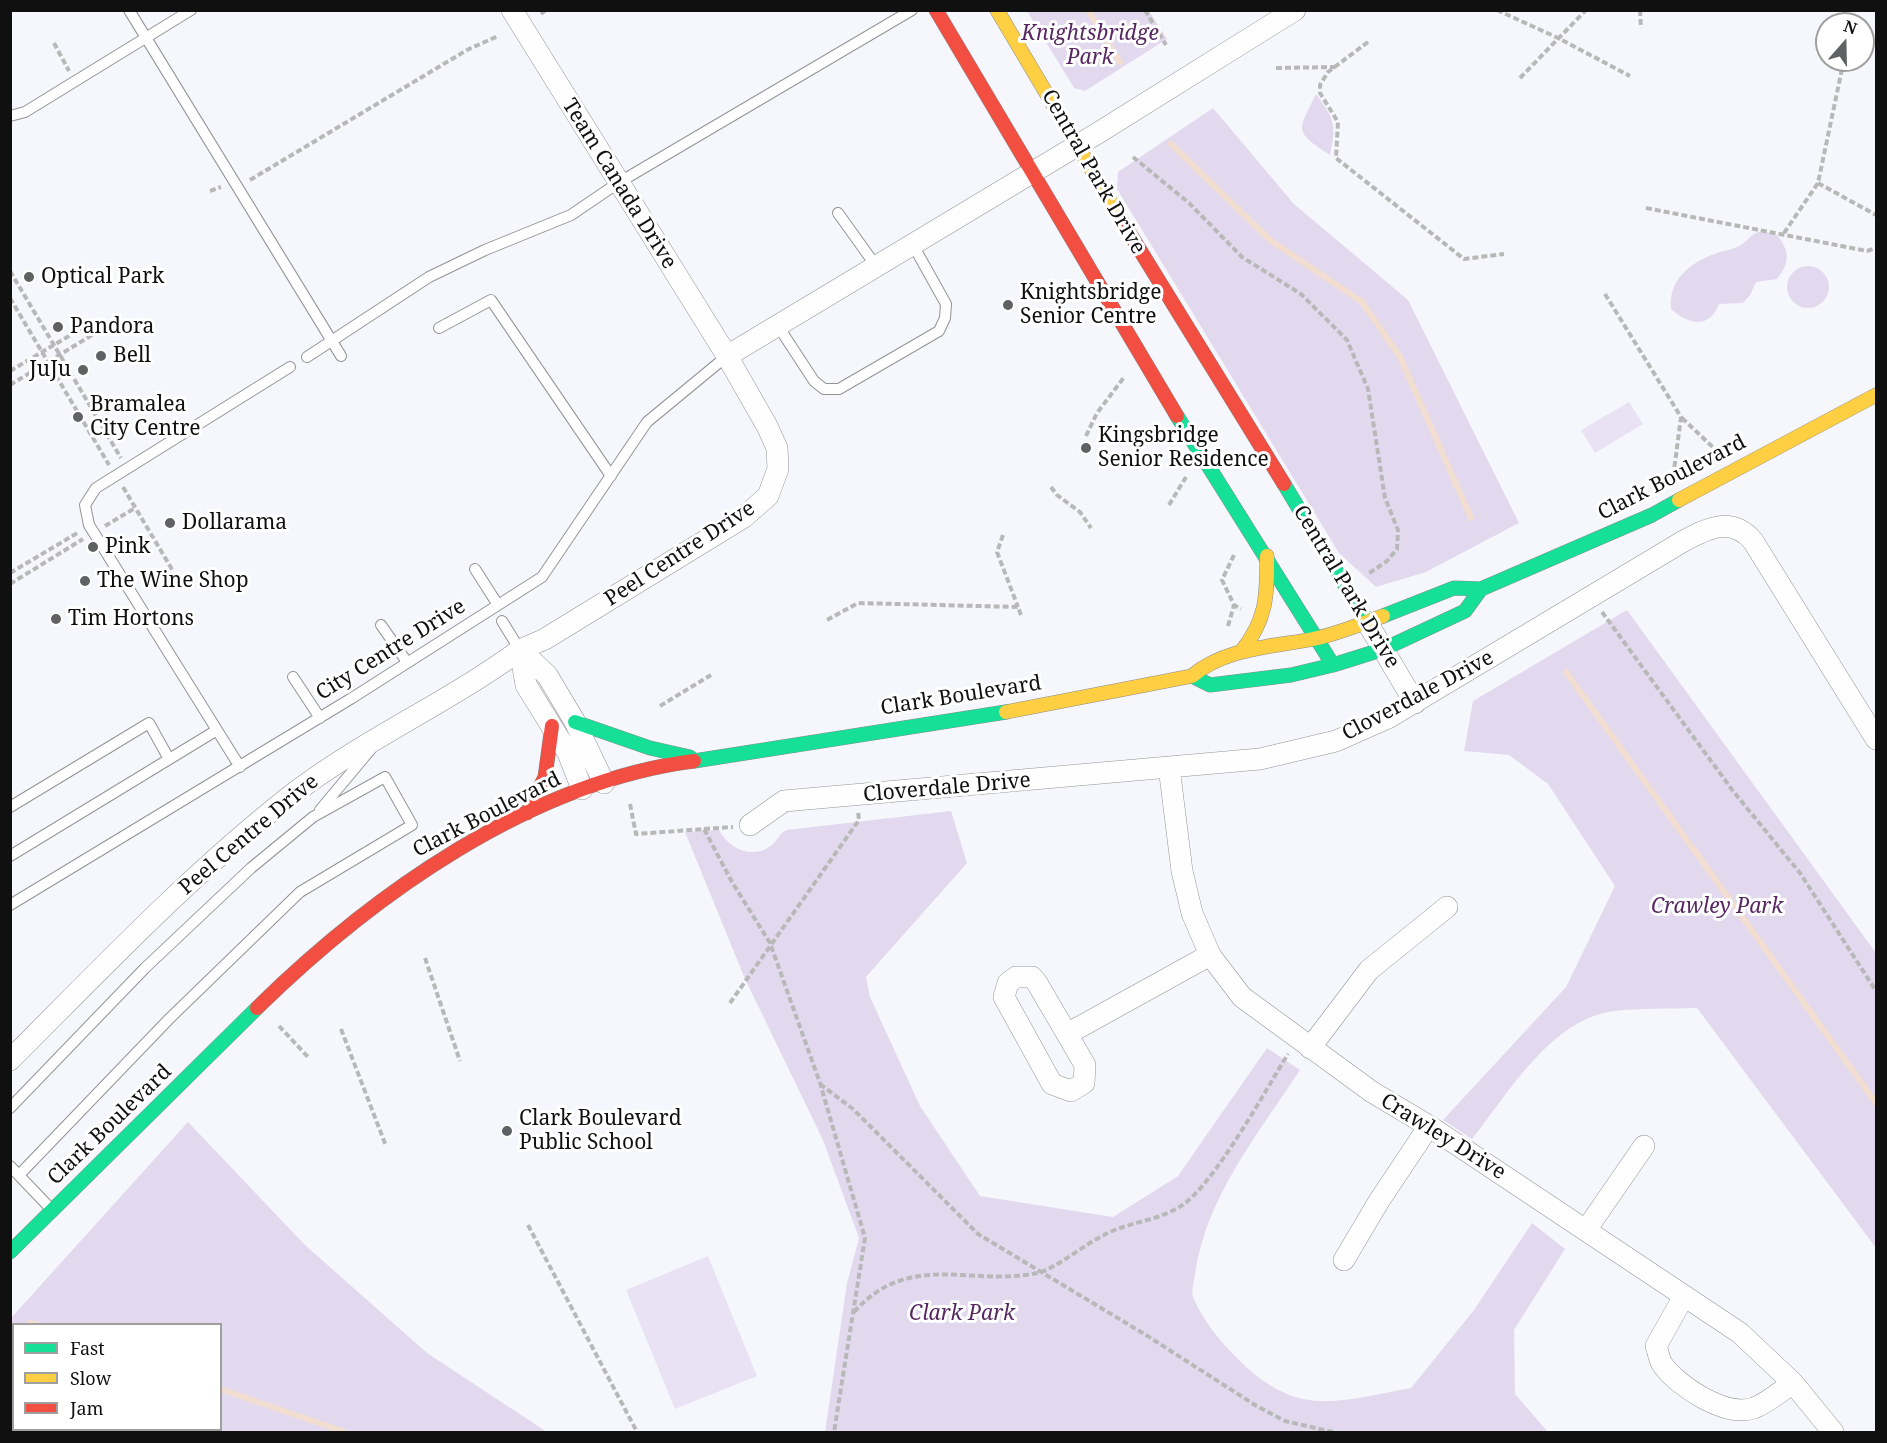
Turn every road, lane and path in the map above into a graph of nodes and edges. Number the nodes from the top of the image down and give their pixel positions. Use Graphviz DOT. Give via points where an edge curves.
graph roads {
  1 [pos="129,10"];
  2 [pos="191,10"];
  3 [pos="512,10"];
  4 [pos="546,10"];
  5 [pos="912,10"];
  6 [pos="936,10"];
  7 [pos="997,10"];
  8 [pos="1145,10"];
  9 [pos="1295,10"];
  10 [pos="1497,10"];
  11 [pos="1586,10"];
  12 [pos="1640,10"];
  13 [pos="541,14"];
  14 [pos="1641,28"];
  15 [pos="498,36"];
  16 [pos="146,37"];
  17 [pos="1558,38"];
  18 [pos="1368,42"];
  19 [pos="1166,45"];
  20 [pos="1336,67"];
  21 [pos="1276,68"];
  22 [pos="1841,72"];
  23 [pos="1630,76"];
  24 [pos="1520,78"];
  25 [pos="10,116"];
  26 [pos="1077,145"];
  27 [pos="1133,157"];
  28 [pos="1034,170"];
  29 [pos="250,180"];
  30 [pos="618,183"];
  31 [pos="1818,183"];
  32 [pos="226,185"];
  33 [pos="210,191"];
  34 [pos="1646,208"];
  35 [pos="838,213"];
  36 [pos="1876,215"];
  37 [pos="1784,233"];
  38 [pos="913,244"];
  39 [pos="1876,248"];
  40 [pos="1504,254"];
  41 [pos="876,266"];
  42 [pos="10,271"];
  43 [pos="1605,294"];
  44 [pos="10,298"];
  45 [pos="91,323"];
  46 [pos="778,326"];
  47 [pos="439,328"];
  48 [pos="97,332"];
  49 [pos="333,342"];
  50 [pos="53,345"];
  51 [pos="341,356"];
  52 [pos="727,356"];
  53 [pos="308,357"];
  54 [pos="48,363"];
  55 [pos="290,367"];
  56 [pos="1130,370"];
  57 [pos="12,371"];
  58 [pos="10,385"];
  59 [pos="1876,395"];
  60 [pos="1681,417"];
  61 [pos="1086,436"];
  62 [pos="112,469"];
  63 [pos="127,469"];
  64 [pos="1736,470"];
  65 [pos="1190,472"];
  66 [pos="611,476"];
  67 [pos="118,479"];
  68 [pos="1051,487"];
  69 [pos="1669,505"];
  70 [pos="1169,506"];
  71 [pos="135,508"];
  72 [pos="1091,528"];
  73 [pos="91,531"];
  74 [pos="1003,535"];
  75 [pos="1234,555"];
  76 [pos="1267,556"];
  77 [pos="476,569"];
  78 [pos="173,571"];
  79 [pos="10,573"];
  80 [pos="1368,574"];
  81 [pos="10,584"];
  82 [pos="1481,589"];
  83 [pos="1590,598"];
  84 [pos="498,605"];
  85 [pos="1234,605"];
  86 [pos="1018,608"];
  87 [pos="1021,615"];
  88 [pos="1248,615"];
  89 [pos="828,620"];
  90 [pos="502,621"];
  91 [pos="1367,622"];
  92 [pos="381,625"];
  93 [pos="1228,626"];
  94 [pos="1316,638"];
  95 [pos="1384,649"];
  96 [pos="520,650"];
  97 [pos="1241,652"];
  98 [pos="407,662"];
  99 [pos="1333,665"];
  100 [pos="711,675"];
  101 [pos="1192,676"];
  102 [pos="293,677"];
  103 [pos="1415,703"];
  104 [pos="660,706"];
  105 [pos="320,718"];
  106 [pos="575,722"];
  107 [pos="552,726"];
  108 [pos="217,730"];
  109 [pos="380,737"];
  110 [pos="1876,739"];
  111 [pos="696,758"];
  112 [pos="169,759"];
  113 [pos="240,767"];
  114 [pos="1169,767"];
  115 [pos="604,783"];
  116 [pos="582,789"];
  117 [pos="856,796"];
  118 [pos="630,804"];
  119 [pos="10,807"];
  120 [pos="527,813"];
  121 [pos="314,817"];
  122 [pos="750,825"];
  123 [pos="704,829"];
  124 [pos="10,855"];
  125 [pos="10,905"];
  126 [pos="1447,907"];
  127 [pos="771,943"];
  128 [pos="1210,955"];
  129 [pos="425,958"];
  130 [pos="1876,991"];
  131 [pos="729,1003"];
  132 [pos="279,1026"];
  133 [pos="341,1029"];
  134 [pos="1067,1034"];
  135 [pos="1304,1043"];
  136 [pos="309,1058"];
  137 [pos="10,1060"];
  138 [pos="460,1061"];
  139 [pos="820,1083"];
  140 [pos="10,1108"];
  141 [pos="1429,1126"];
  142 [pos="386,1146"];
  143 [pos="1644,1146"];
  144 [pos="10,1166"];
  145 [pos="19,1175"];
  146 [pos="52,1210"];
  147 [pos="528,1225"];
  148 [pos="1586,1230"];
  149 [pos="10,1252"];
  150 [pos="1344,1260"];
  151 [pos="1041,1273"];
  152 [pos="1684,1296"];
  153 [pos="854,1312"];
  154 [pos="1793,1383"];
  155 [pos="636,1432"];
  156 [pos="834,1432"];
  157 [pos="1333,1432"];
  158 [pos="1833,1432"];
  1 -- 16 [label="lane"];
  2 -- 16 [label="lane"];
  3 -- 30 [label="street, Team Canada Drive"];
  4 -- 13 [label="path"];
  5 -- 30 [label="lane"];
  6 -- 28 [label="street"];
  7 -- 26 [label="street, Central Park Drive"];
  8 -- 19 [label="path"];
  9 -- 26 [label="street"];
  10 -- 17 [label="path"];
  11 -- 17 [label="path"];
  12 -- 14 [label="path"];
  15 -- 29 [label="path" via="466,50"];
  16 -- 25 [label="lane" via="25,112"];
  16 -- 49 [label="lane"];
  17 -- 23 [label="path"];
  17 -- 24 [label="path"];
  18 -- 20 [label="path"];
  20 -- 21 [label="path"];
  20 -- 40 [label="path" via="1323,78 1320,93 1338,122 1334,152 1339,164 1464,259"];
  22 -- 31 [label="path"];
  26 -- 28 [label="street"];
  26 -- 91 [label="street, Central Park Drive"];
  27 -- 80 [label="path" via="1189,204 1242,257 1301,294 1347,340 1368,389 1385,498 1398,530 1397,549"];
  28 -- 38 [label="street"];
  28 -- 76 [label="street" via="1185,431"];
  30 -- 49 [label="lane" via="571,215 429,276"];
  30 -- 52 [label="street, Team Canada Drive"];
  31 -- 36 [label="path"];
  31 -- 37 [label="path"];
  32 -- 33 [label="path"];
  34 -- 37 [label="path"];
  35 -- 41 [label="lane"];
  37 -- 39 [label="path" via="1867,251"];
  38 -- 41 [label="street"];
  38 -- 46 [label="lane" via="946,304 939,331 839,388 824,389 814,381"];
  41 -- 46 [label="street"];
  42 -- 50 [label="path"];
  43 -- 60 [label="path"];
  44 -- 54 [label="path"];
  45 -- 50 [label="path"];
  46 -- 52 [label="street"];
  47 -- 66 [label="lane" via="491,300"];
  48 -- 54 [label="path"];
  49 -- 51 [label="lane"];
  49 -- 53 [label="lane"];
  50 -- 57 [label="path"];
  50 -- 63 [label="path"];
  52 -- 66 [label="lane, City Centre Drive" via="647,422"];
  52 -- 96 [label="street, Peel Centre Drive" via="777,448 778,469 768,496 744,517 545,639"];
  54 -- 58 [label="path"];
  54 -- 62 [label="path"];
  55 -- 63 [label="lane"];
  56 -- 61 [label="path" via="1097,413"];
  59 -- 64 [label="street, Clark Boulevard"];
  60 -- 64 [label="path"];
  60 -- 69 [label="path"];
  63 -- 73 [label="lane" via="90,496 85,505"];
  64 -- 69 [label="street, Clark Boulevard"];
  65 -- 70 [label="path"];
  66 -- 84 [label="lane, City Centre Drive" via="542,577"];
  67 -- 71 [label="path"];
  68 -- 72 [label="path" via="1080,512"];
  69 -- 82 [label="street, Clark Boulevard"];
  71 -- 73 [label="path"];
  71 -- 78 [label="path"];
  73 -- 79 [label="path"];
  73 -- 81 [label="path"];
  73 -- 108 [label="lane"];
  74 -- 86 [label="path" via="997,552"];
  75 -- 85 [label="path" via="1222,580"];
  76 -- 94 [label="street"];
  76 -- 97 [label="street" via="1264,620"];
  77 -- 84 [label="lane"];
  82 -- 91 [label="street, Clark Boulevard" via="1454,588"];
  82 -- 95 [label="street, Clark Boulevard" via="1465,611"];
  83 -- 103 [label="street, Cloverdale Drive"];
  83 -- 110 [label="street, Cloverdale Drive" via="1710,527 1723,525 1745,531"];
  83 -- 130 [label="path" via="1733,791 1800,873"];
  84 -- 98 [label="lane, City Centre Drive"];
  85 -- 88 [label="path"];
  85 -- 93 [label="path"];
  86 -- 87 [label="path"];
  86 -- 89 [label="path" via="858,603"];
  90 -- 96 [label="lane"];
  91 -- 94 [label="street, Clark Boulevard"];
  91 -- 95 [label="street, Central Park Drive"];
  92 -- 98 [label="lane"];
  94 -- 97 [label="street, Clark Boulevard"];
  94 -- 99 [label="street"];
  95 -- 99 [label="street, Clark Boulevard"];
  95 -- 103 [label="street, Central Park Drive"];
  96 -- 106 [label="street" via="547,675"];
  96 -- 107 [label="street" via="526,685"];
  96 -- 109 [label="street, Peel Centre Drive"];
  97 -- 101 [label="street, Clark Boulevard" via="1208,662"];
  98 -- 105 [label="lane, City Centre Drive"];
  99 -- 101 [label="street, Clark Boulevard" via="1291,675 1210,685"];
  100 -- 104 [label="path"];
  101 -- 111 [label="street, Clark Boulevard" via="1036,707"];
  102 -- 105 [label="lane"];
  103 -- 114 [label="street, Cloverdale Drive" via="1320,745 1260,759"];
  105 -- 113 [label="lane, City Centre Drive"];
  106 -- 111 [label="street" via="650,748"];
  106 -- 115 [label="street"];
  107 -- 116 [label="street"];
  107 -- 120 [label="street" via="545,777"];
  108 -- 112 [label="lane"];
  108 -- 113 [label="lane"];
  109 -- 121 [label="lane"];
  109 -- 137 [label="street, Peel Centre Drive" via="330,767 280,805 156,914"];
  111 -- 115 [label="street, Clark Boulevard"];
  112 -- 119 [label="lane" via="149,723"];
  112 -- 124 [label="lane"];
  113 -- 125 [label="lane, City Centre Drive"];
  114 -- 117 [label="street, Cloverdale Drive"];
  114 -- 128 [label="street, Crawley Drive" via="1182,871 1192,913"];
  115 -- 116 [label="street, Clark Boulevard"];
  116 -- 120 [label="street, Clark Boulevard"];
  117 -- 122 [label="street, Cloverdale Drive" via="784,801"];
  117 -- 127 [label="path" via="859,820"];
  118 -- 123 [label="path" via="636,834"];
  120 -- 146 [label="street, Clark Boulevard" via="412,877 348,925"];
  121 -- 140 [label="lane" via="251,868 145,968"];
  121 -- 145 [label="lane" via="385,777 412,825 300,892 169,1019"];
  122 -- 123 [label="path"];
  123 -- 127 [label="path"];
  126 -- 135 [label="street" via="1369,970"];
  127 -- 131 [label="path"];
  127 -- 139 [label="path"];
  128 -- 134 [label="street"];
  128 -- 135 [label="street, Crawley Drive" via="1242,997"];
  129 -- 138 [label="path"];
  132 -- 136 [label="path"];
  133 -- 142 [label="path"];
  134 -- 134 [label="street" via="1032,977 1016,977 1008,983 1004,997 1052,1084 1071,1091 1084,1083 1086,1074"];
  135 -- 141 [label="street, Crawley Drive" via="1372,1092"];
  135 -- 151 [label="path" via="1211,1174 1181,1206 1112,1230"];
  139 -- 151 [label="path" via="853,1109 978,1234"];
  139 -- 153 [label="path" via="865,1239"];
  141 -- 148 [label="street, Crawley Drive"];
  141 -- 150 [label="street"];
  143 -- 148 [label="street"];
  144 -- 145 [label="lane"];
  145 -- 146 [label="lane"];
  146 -- 149 [label="street, Clark Boulevard"];
  147 -- 155 [label="path"];
  148 -- 152 [label="street, Crawley Drive"];
  151 -- 153 [label="path" via="928,1274 897,1280 869,1295"];
  151 -- 157 [label="path" via="1255,1405 1285,1421"];
  152 -- 154 [label="street, Crawley Drive" via="1740,1333"];
  152 -- 154 [label="street" via="1656,1346 1662,1363 1698,1395 1721,1407 1754,1408"];
  153 -- 156 [label="path"];
  154 -- 158 [label="street, Crawley Drive"];
}
